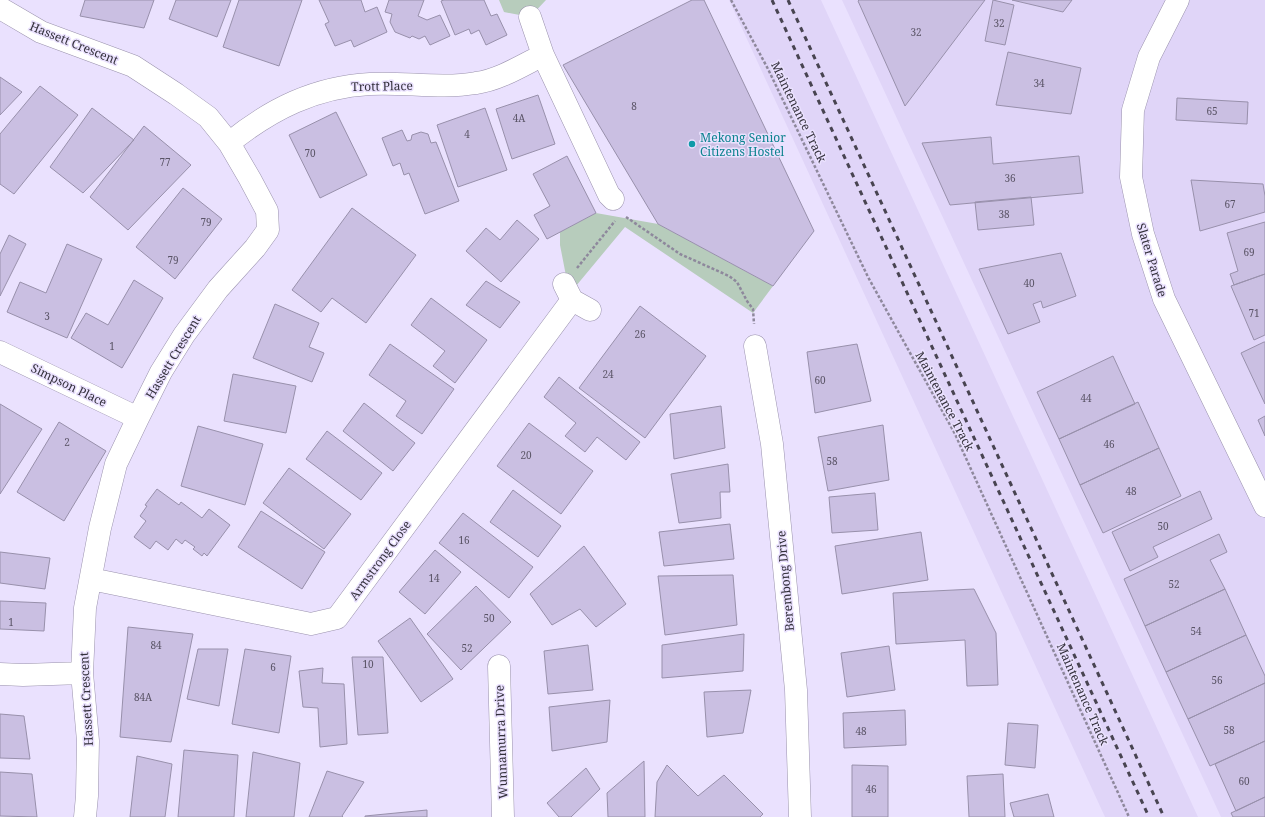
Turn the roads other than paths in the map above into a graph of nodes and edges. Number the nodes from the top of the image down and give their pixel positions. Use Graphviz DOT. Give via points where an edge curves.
graph roads {
  1 [pos="1178,0"];
  2 [pos="4,6"];
  3 [pos="530,17"];
  4 [pos="543,55"];
  5 [pos="229,143"];
  6 [pos="617,206"];
  7 [pos="576,298"];
  8 [pos="755,346"];
  9 [pos="0,352"];
  10 [pos="138,418"];
  11 [pos="1265,506"];
  12 [pos="90,579"];
  13 [pos="499,666"];
  14 [pos="82,673"];
  15 [pos="0,674"];
  16 [pos="85,817"];
  17 [pos="503,817"];
  18 [pos="800,817"];
  1 -- 11 [label="street, Slater Parade" via="1149,57 1133,110 1131,177 1143,234 1164,299"];
  2 -- 5 [label="street, Hassett Crescent" via="41,32 133,66 208,117"];
  3 -- 4 [label="street"];
  4 -- 5 [label="street, Trott Place" via="506,73 477,83 445,86 370,84 331,89 300,99 269,115"];
  4 -- 6 [label="street" via="609,195"];
  5 -- 10 [label="street, Hassett Crescent" via="267,211 268,230 184,335 161,372"];
  7 -- 12 [label="street, Armstrong Close" via="337,618 310,624"];
  8 -- 18 [label="street, Berembong Drive" via="772,444 796,690"];
  9 -- 10 [label="street, Simpson Place"];
  10 -- 12 [label="street, Hassett Crescent" via="116,464"];
  12 -- 14 [label="street, Hassett Crescent" via="85,608"];
  13 -- 17 [label="street, Wunnamurra Drive"];
  14 -- 15 [label="street"];
  14 -- 16 [label="street, Hassett Crescent" via="88,741"];
}
